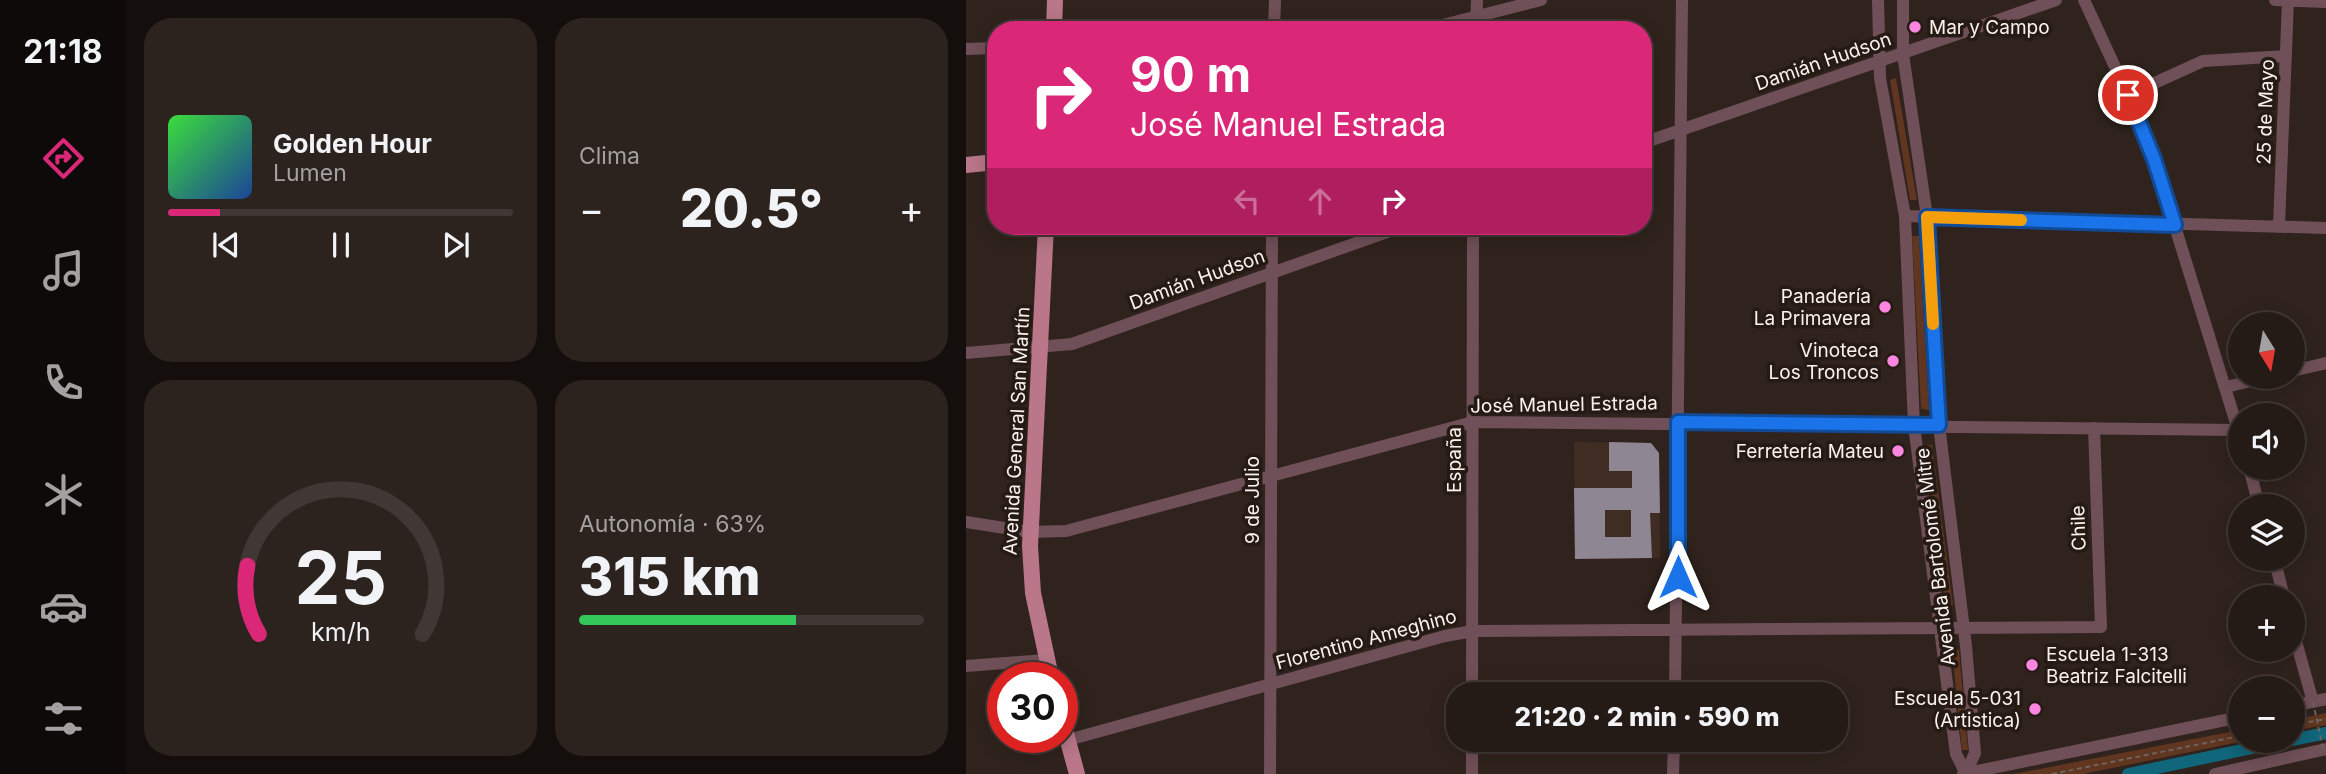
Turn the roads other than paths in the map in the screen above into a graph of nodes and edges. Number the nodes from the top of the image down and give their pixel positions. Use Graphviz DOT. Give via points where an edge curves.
graph roads {
  1 [pos="1055,0"];
  2 [pos="1275,0"];
  3 [pos="1477,0"];
  4 [pos="1541,0"];
  5 [pos="1682,0"];
  6 [pos="1878,0"];
  7 [pos="1903,0"];
  8 [pos="2056,0"];
  9 [pos="2084,0"];
  10 [pos="2275,0"];
  11 [pos="2288,0"];
  12 [pos="2326,2"];
  13 [pos="1054,21"];
  14 [pos="1274,21"];
  15 [pos="1476,21"];
  16 [pos="1482,21"];
  17 [pos="987,48"];
  18 [pos="966,49"];
  19 [pos="1903,54"];
  20 [pos="2286,56"];
  21 [pos="1878,62"];
  22 [pos="2128,95"];
  23 [pos="1680,131"];
  24 [pos="1652,140"];
  25 [pos="987,163"];
  26 [pos="966,165"];
  27 [pos="1905,216"];
  28 [pos="1927,217"];
  29 [pos="2175,225"];
  30 [pos="2279,226"];
  31 [pos="2326,228"];
  32 [pos="1046,235"];
  33 [pos="1272,235"];
  34 [pos="1378,235"];
  35 [pos="1473,235"];
  36 [pos="1271,272"];
  37 [pos="1041,347"];
  38 [pos="966,353"];
  39 [pos="2326,363"];
  40 [pos="2305,368"];
  41 [pos="2226,387"];
  42 [pos="2231,403"];
  43 [pos="1473,422"];
  44 [pos="1678,422"];
  45 [pos="1914,425"];
  46 [pos="1939,425"];
  47 [pos="2094,428"];
  48 [pos="2228,433"];
  49 [pos="1271,476"];
  50 [pos="966,522"];
  51 [pos="1030,532"];
  52 [pos="1941,627"];
  53 [pos="1964,627"];
  54 [pos="2101,627"];
  55 [pos="1677,628"];
  56 [pos="1472,631"];
  57 [pos="1046,660"];
  58 [pos="2305,662"];
  59 [pos="966,666"];
  60 [pos="1472,682"];
  61 [pos="1675,682"];
  62 [pos="1269,685"];
  63 [pos="2319,701"];
  64 [pos="2228,719"];
  65 [pos="1078,737"];
  66 [pos="2325,749"];
  67 [pos="1472,752"];
  68 [pos="1674,752"];
  69 [pos="1071,753"];
  70 [pos="1077,774"];
  71 [pos="1270,774"];
  72 [pos="1472,774"];
  73 [pos="1673,774"];
  74 [pos="1965,774"];
  75 [pos="2215,774"];
  1 -- 13 [label="main road"];
  2 -- 14 [label="street"];
  3 -- 15 [label="street"];
  4 -- 16 [label="street"];
  5 -- 23 [label="street"];
  6 -- 21 [label="street, Avenida Bartolomé Mitre"];
  7 -- 19 [label="street, Avenida Bartolomé Mitre"];
  8 -- 19 [label="street, Damián Hudson"];
  9 -- 22 [label="street"];
  10 -- 11 [label="street"];
  11 -- 12 [label="street"];
  11 -- 20 [label="street, 25 de Mayo"];
  17 -- 18 [label="street"];
  19 -- 21 [label="street, Damián Hudson"];
  19 -- 28 [label="street, Avenida Bartolomé Mitre"];
  20 -- 22 [label="street" via="2203,61"];
  20 -- 30 [label="street, 25 de Mayo"];
  21 -- 23 [label="street, Damián Hudson"];
  21 -- 27 [label="street, Avenida Bartolomé Mitre"];
  22 -- 29 [label="street"];
  23 -- 24 [label="street, Damián Hudson"];
  23 -- 44 [label="street"];
  25 -- 26 [label="main road"];
  27 -- 28 [label="street"];
  27 -- 45 [label="street, Avenida Bartolomé Mitre"];
  28 -- 29 [label="street"];
  28 -- 46 [label="street, Avenida Bartolomé Mitre"];
  29 -- 30 [label="street"];
  29 -- 41 [label="street"];
  30 -- 31 [label="street"];
  32 -- 37 [label="main road, Avenida General San Martín"];
  33 -- 36 [label="street, 9 de Julio"];
  34 -- 36 [label="street, Damián Hudson"];
  35 -- 43 [label="street, España"];
  36 -- 37 [label="street, Damián Hudson" via="1072,344"];
  36 -- 49 [label="street, 9 de Julio"];
  37 -- 38 [label="street, Damián Hudson"];
  37 -- 51 [label="main road, Avenida General San Martín"];
  39 -- 40 [label="street"];
  41 -- 42 [label="street"];
  43 -- 44 [label="street, José Manuel Estrada"];
  43 -- 49 [label="street, José Manuel Estrada"];
  43 -- 56 [label="street, España"];
  44 -- 45 [label="street, José Manuel Estrada"];
  44 -- 55 [label="street"];
  45 -- 46 [label="street, José Manuel Estrada"];
  45 -- 52 [label="street, Avenida Bartolomé Mitre"];
  46 -- 47 [label="street, José Manuel Estrada"];
  46 -- 53 [label="street, Avenida Bartolomé Mitre"];
  47 -- 48 [label="street, José Manuel Estrada"];
  47 -- 54 [label="street, Chile"];
  49 -- 51 [label="street, José Manuel Estrada" via="1066,531"];
  49 -- 62 [label="street, 9 de Julio"];
  50 -- 51 [label="street, José Manuel Estrada"];
  51 -- 57 [label="main road, Avenida General San Martín" via="1032,593"];
  52 -- 53 [label="street, Florentino Ameghino"];
  52 -- 55 [label="street, Florentino Ameghino"];
  52 -- 74 [label="street, Avenida Bartolomé Mitre" via="1956,754"];
  53 -- 54 [label="street, Florentino Ameghino"];
  53 -- 74 [label="street, Avenida Bartolomé Mitre" via="1975,752"];
  55 -- 56 [label="street, Florentino Ameghino"];
  55 -- 61 [label="street"];
  56 -- 60 [label="street, España"];
  56 -- 62 [label="street, Florentino Ameghino"];
  57 -- 59 [label="street"];
  58 -- 63 [label="street"];
  62 -- 65 [label="street, Florentino Ameghino"];
  62 -- 71 [label="street, 9 de Julio"];
  64 -- 74 [label="street"];
  66 -- 75 [label="street"];
  67 -- 72 [label="street"];
  68 -- 73 [label="street"];
  69 -- 70 [label="main road"];
}
